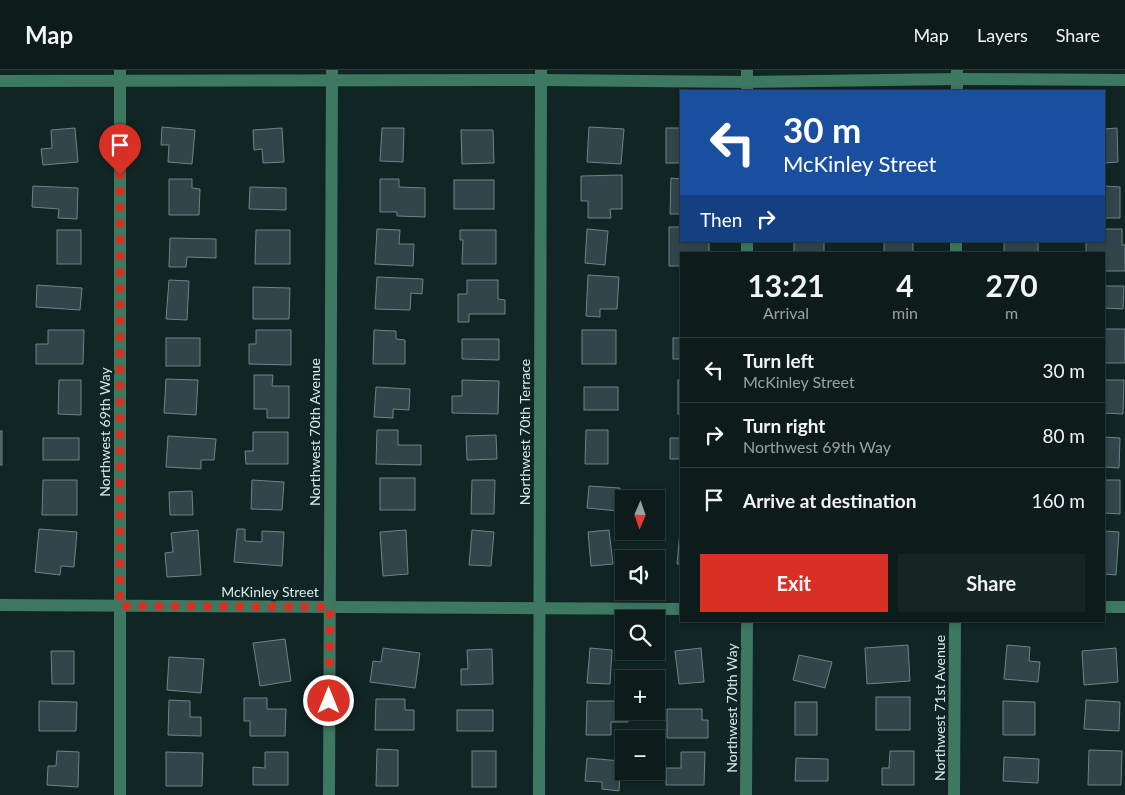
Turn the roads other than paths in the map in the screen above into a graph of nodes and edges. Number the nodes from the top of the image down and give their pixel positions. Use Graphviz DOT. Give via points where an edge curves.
graph roads {
  1 [pos="120,75"];
  2 [pos="332,75"];
  3 [pos="541,75"];
  4 [pos="957,80"];
  5 [pos="1125,80"];
  6 [pos="0,81"];
  7 [pos="747,81"];
  8 [pos="0,606"];
  9 [pos="120,606"];
  10 [pos="330,607"];
  11 [pos="540,607"];
  12 [pos="1105,607"];
  13 [pos="1125,607"];
  14 [pos="680,609"];
  15 [pos="747,622"];
  16 [pos="955,622"];
  17 [pos="120,795"];
  18 [pos="329,795"];
  19 [pos="539,795"];
  20 [pos="746,795"];
  21 [pos="954,795"];
  1 -- 2 [label="street"];
  1 -- 6 [label="street"];
  1 -- 9 [label="street, Northwest 69th Way"];
  2 -- 3 [label="street"];
  2 -- 10 [label="street, Northwest 70th Avenue"];
  3 -- 7 [label="street"];
  3 -- 11 [label="street, Northwest 70th Terrace"];
  4 -- 5 [label="street"];
  4 -- 7 [label="street"];
  8 -- 9 [label="street, McKinley Street"];
  9 -- 10 [label="street, McKinley Street"];
  9 -- 17 [label="street, Northwest 69th Way"];
  10 -- 11 [label="street, McKinley Street"];
  10 -- 18 [label="street, Northwest 70th Avenue"];
  11 -- 14 [label="street, McKinley Street"];
  11 -- 19 [label="street, Northwest 70th Terrace"];
  12 -- 13 [label="street"];
  15 -- 20 [label="street, Northwest 70th Way"];
  16 -- 21 [label="street, Northwest 71st Avenue"];
}
